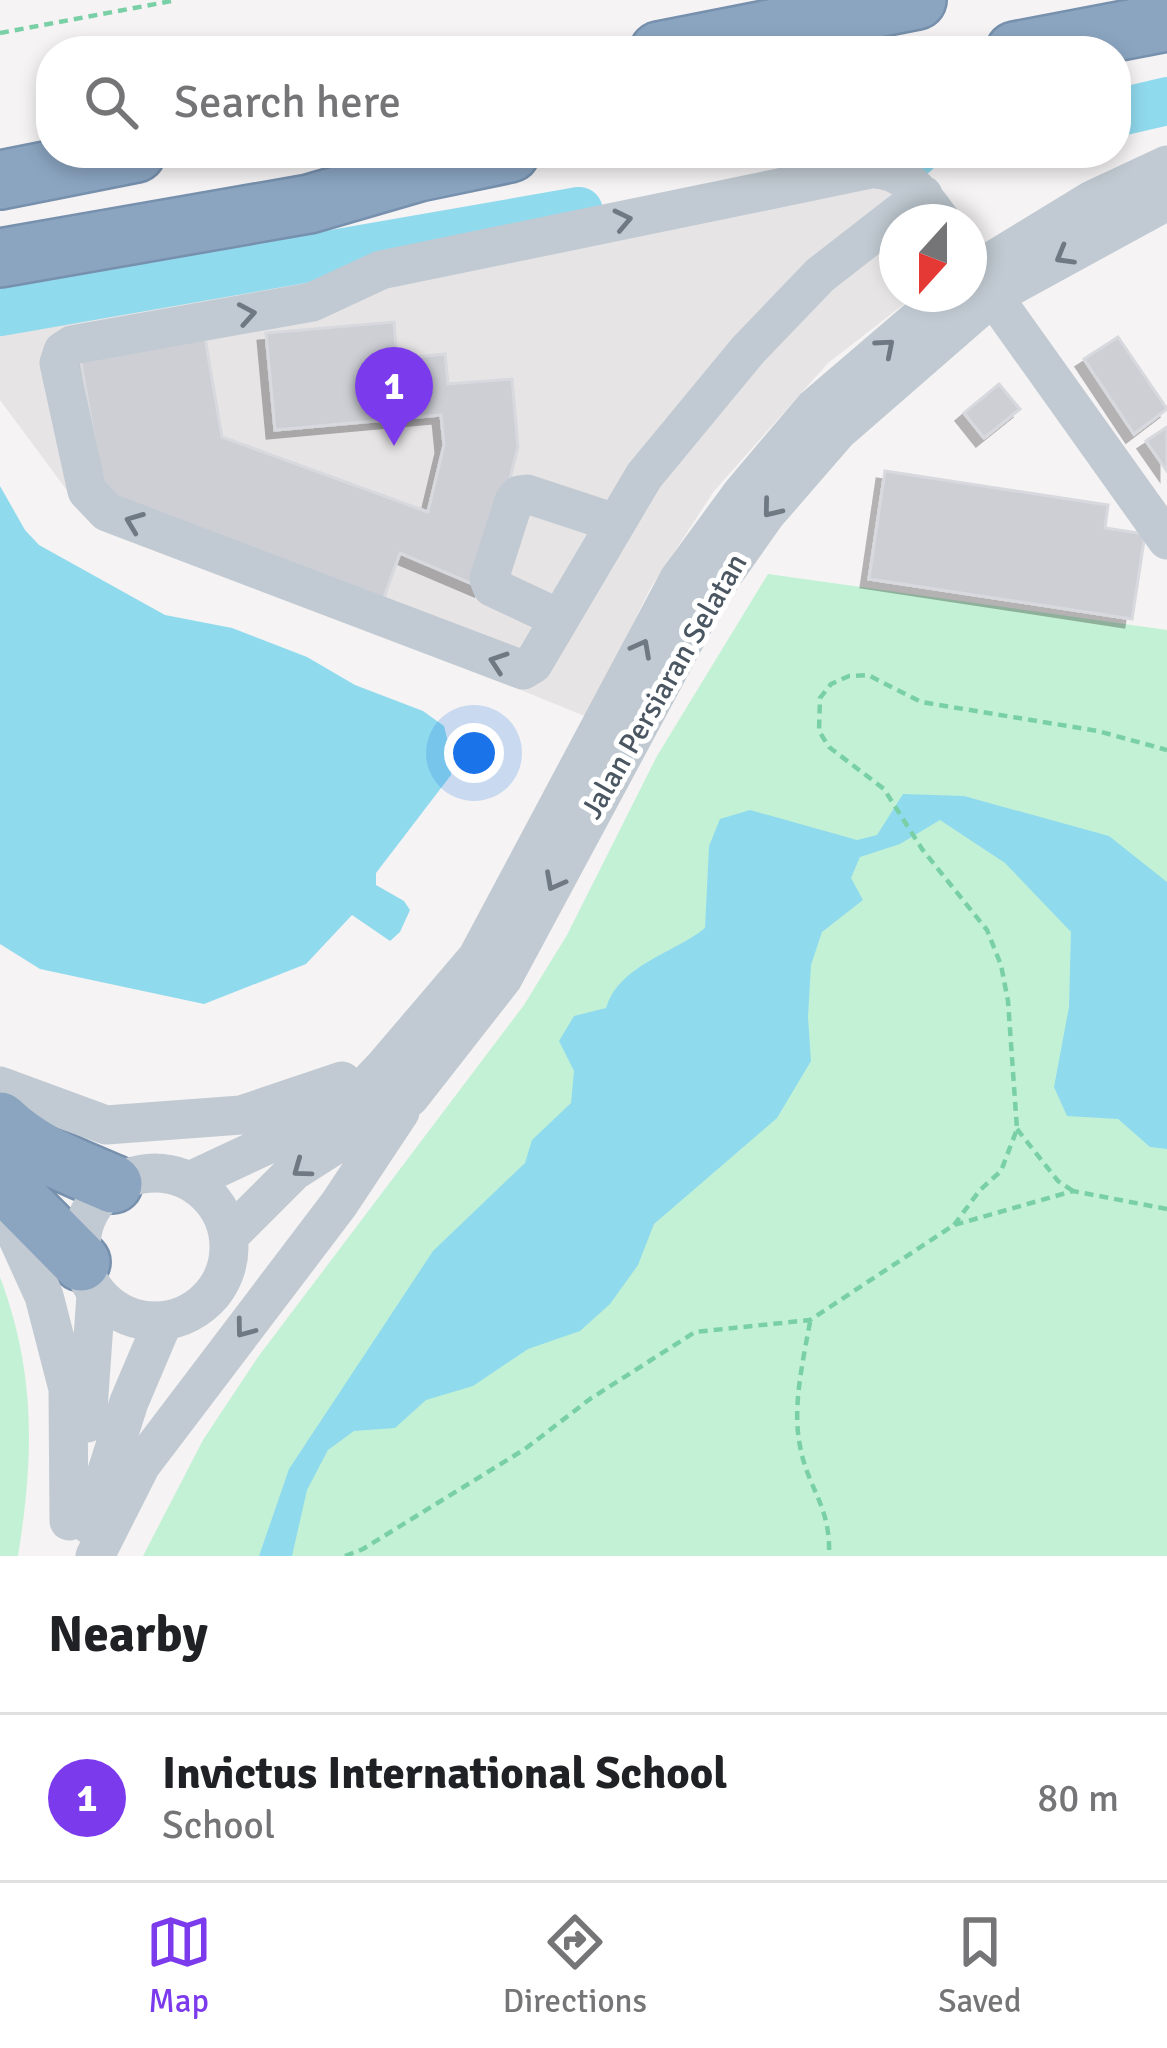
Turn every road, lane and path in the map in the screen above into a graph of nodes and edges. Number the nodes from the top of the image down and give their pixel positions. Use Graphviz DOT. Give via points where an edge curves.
graph roads {
  1 [pos="177,0"];
  2 [pos="917,0"];
  3 [pos="1167,22"];
  4 [pos="0,33"];
  5 [pos="735,36"];
  6 [pos="1094,36"];
  7 [pos="1167,164"];
  8 [pos="60,168"];
  9 [pos="438,168"];
  10 [pos="0,180"];
  11 [pos="1167,201"];
  12 [pos="927,204"];
  13 [pos="107,239"];
  14 [pos="879,248"];
  15 [pos="0,258"];
  16 [pos="987,267"];
  17 [pos="987,274"];
  18 [pos="0,285"];
  19 [pos="927,312"];
  20 [pos="937,312"];
  21 [pos="981,312"];
  22 [pos="615,523"];
  23 [pos="1167,540"];
  24 [pos="558,618"];
  25 [pos="1167,750"];
  26 [pos="397,1082"];
  27 [pos="0,1085"];
  28 [pos="0,1121"];
  29 [pos="1017,1130"];
  30 [pos="0,1180"];
  31 [pos="190,1181"];
  32 [pos="113,1184"];
  33 [pos="1073,1191"];
  34 [pos="0,1199"];
  35 [pos="1167,1209"];
  36 [pos="954,1225"];
  37 [pos="229,1236"];
  38 [pos="88,1278"];
  39 [pos="811,1320"];
  40 [pos="164,1322"];
  41 [pos="68,1544"];
  42 [pos="95,1556"];
  43 [pos="345,1556"];
  44 [pos="830,1556"];
  1 -- 4 [label="path"];
  2 -- 5 [label="highway"];
  3 -- 6 [label="highway"];
  7 -- 16 [label="street, Jalan Persiaran Selatan" via="1092,200"];
  8 -- 10 [label="highway"];
  9 -- 13 [label="highway" via="309,204"];
  11 -- 17 [label="street, Jalan Persiaran Selatan, one-way"];
  24 -- 12 [label="street, one-way" via="533,664 511,668 107,512 87,490 58,363 64,351 312,302 381,270 871,170 892,172"];
  13 -- 15 [label="highway"];
  13 -- 18 [label="highway"];
  14 -- 22 [label="street" via="820,275 748,350"];
  26 -- 19 [label="street, Jalan Persiaran Selatan, one-way" via="477,958 679,579 814,409"];
  20 -- 26 [label="street, Jalan Persiaran Selatan, one-way" via="766,514 709,595 503,978"];
  21 -- 23 [label="street"];
  22 -- 24 [label="street"];
  22 -- 24 [label="street" via="527,494 514,501 492,587"];
  25 -- 29 [label="path" via="921,702 868,675 831,684 820,698 818,731 875,778 987,930 1008,1001"];
  26 -- 27 [label="street" via="242,1115 106,1125"];
  26 -- 31 [label="street, Jalan Persiaran Selatan" via="366,1086"];
  26 -- 37 [label="street, Jalan Persiaran Selatan, one-way"];
  26 -- 42 [label="street, one-way" via="340,1204 141,1465"];
  28 -- 32 [label="highway" via="59,1161"];
  29 -- 33 [label="path"];
  29 -- 36 [label="path" via="1001,1171"];
  30 -- 38 [label="highway"];
  31 -- 32 [label="street" via="152,1173"];
  31 -- 37 [label="street" via="217,1206"];
  32 -- 38 [label="street" via="80,1232"];
  33 -- 35 [label="path"];
  33 -- 36 [label="path"];
  34 -- 41 [label="street" via="44,1296 68,1389"];
  36 -- 39 [label="path"];
  37 -- 40 [label="street" via="227,1269 214,1294"];
  38 -- 40 [label="street" via="127,1317"];
  38 -- 41 [label="street" via="90,1410"];
  39 -- 43 [label="path" via="695,1332 526,1450"];
  39 -- 44 [label="path" via="800,1446 830,1525"];
  40 -- 41 [label="street"];
}
